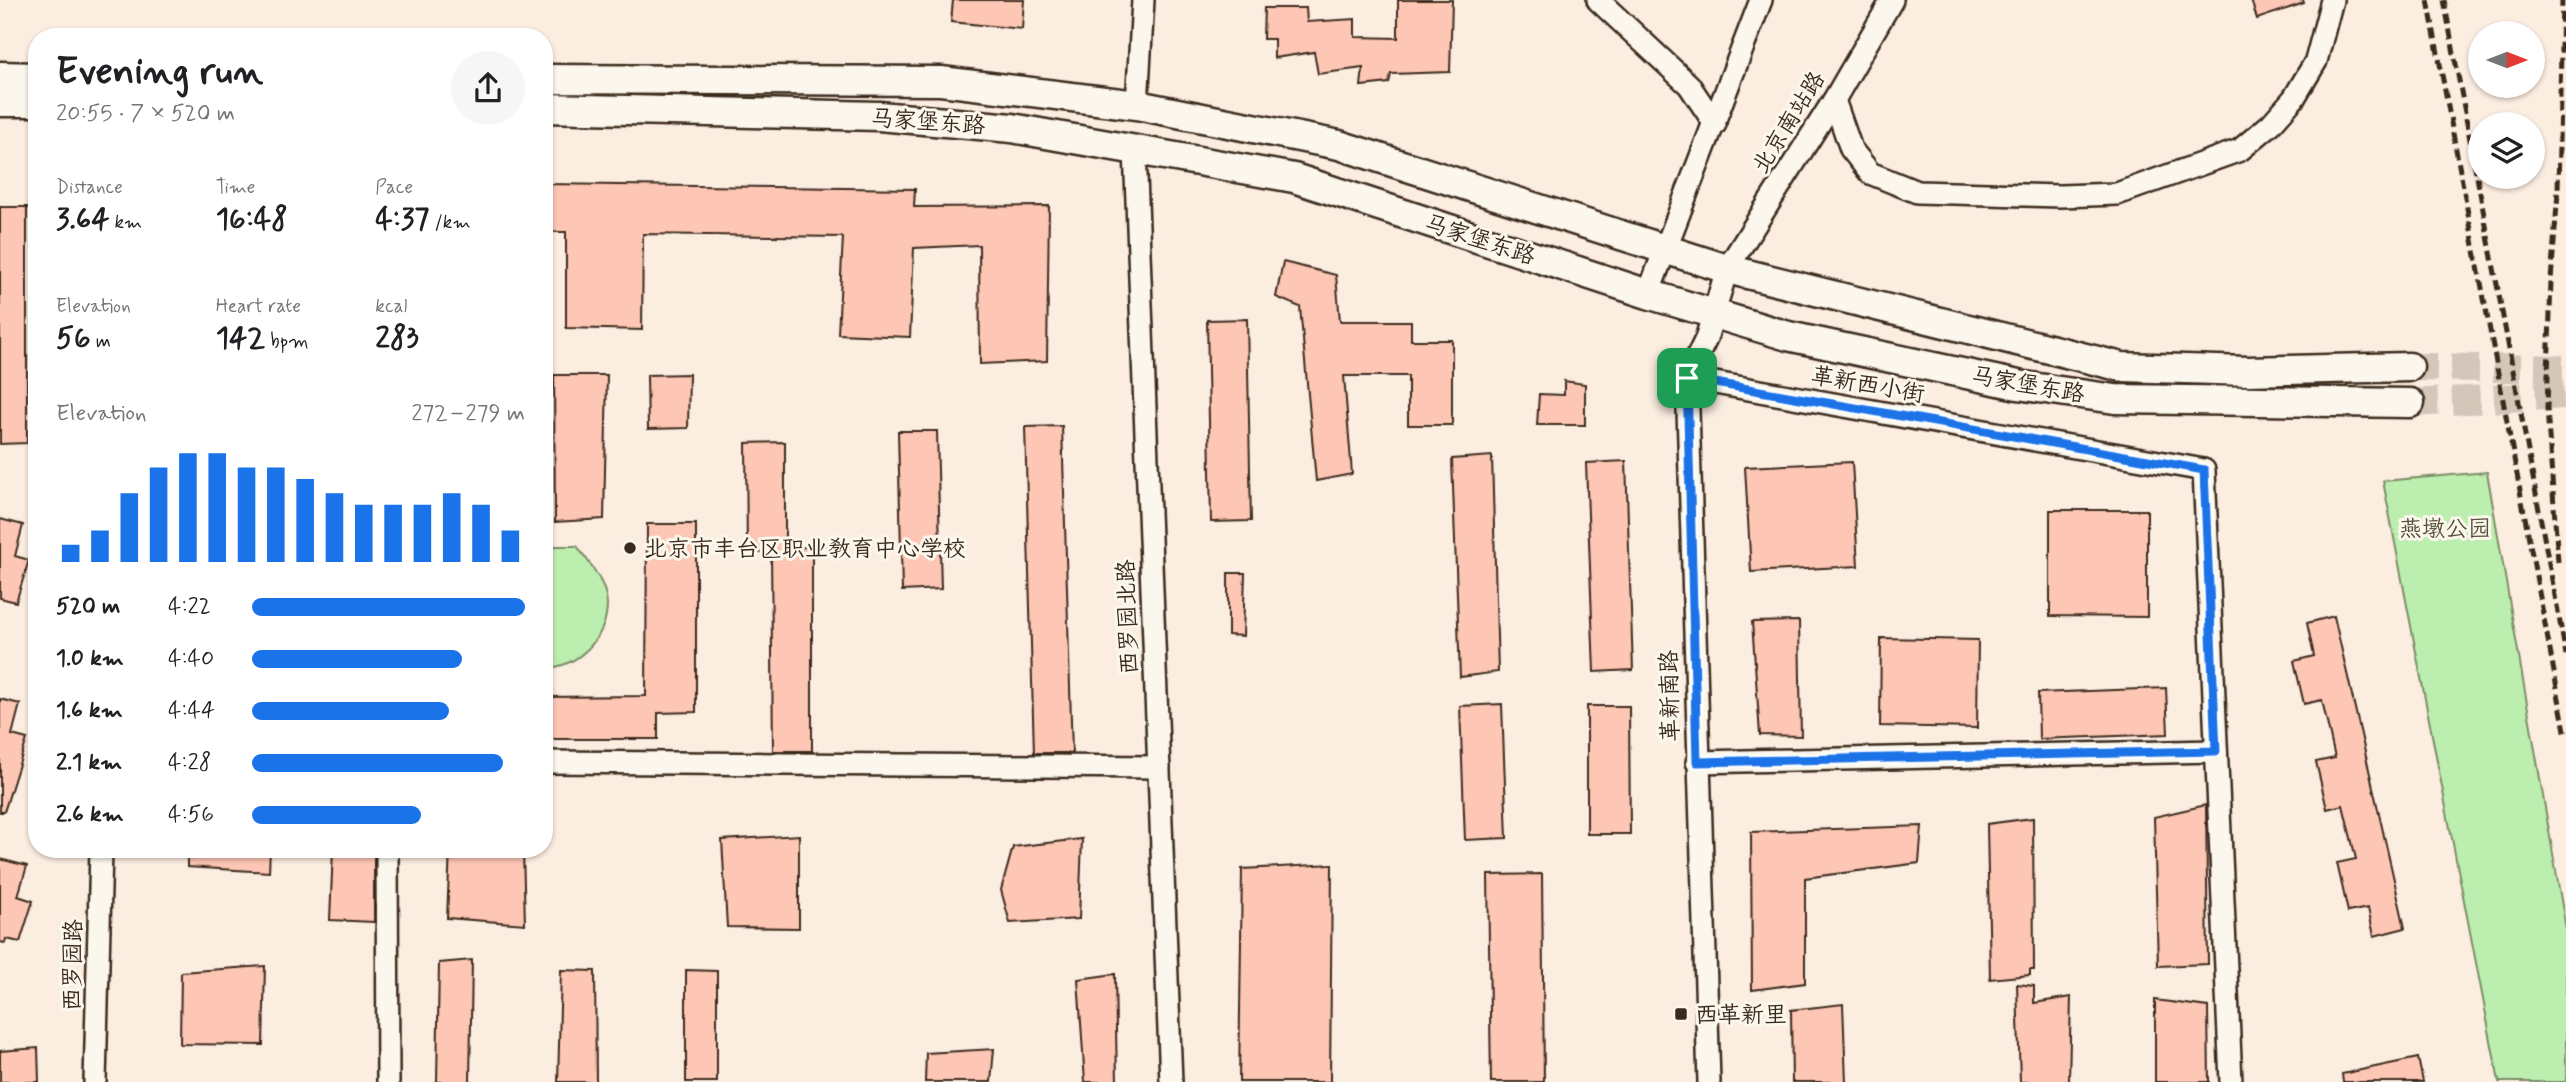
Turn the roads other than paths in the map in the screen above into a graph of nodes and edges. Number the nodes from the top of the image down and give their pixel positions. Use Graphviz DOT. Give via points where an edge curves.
graph roads {
  1 [pos="1143,0"];
  2 [pos="1598,0"];
  3 [pos="1761,0"];
  4 [pos="1892,0"];
  5 [pos="2332,0"];
  6 [pos="0,76"];
  7 [pos="28,77"];
  8 [pos="553,79"];
  9 [pos="1834,100"];
  10 [pos="0,102"];
  11 [pos="28,102"];
  12 [pos="1137,106"];
  13 [pos="553,108"];
  14 [pos="1715,124"];
  15 [pos="1135,149"];
  16 [pos="1665,252"];
  17 [pos="1727,270"];
  18 [pos="1648,294"];
  19 [pos="1714,314"];
  20 [pos="2409,367"];
  21 [pos="1687,378"];
  22 [pos="2410,403"];
  23 [pos="2216,751"];
  24 [pos="553,762"];
  25 [pos="1697,762"];
  26 [pos="1159,767"];
  27 [pos="101,858"];
  28 [pos="387,858"];
  29 [pos="96,1082"];
  30 [pos="388,1082"];
  31 [pos="1171,1082"];
  32 [pos="1709,1082"];
  33 [pos="2231,1082"];
  1 -- 12 [label="street"];
  2 -- 14 [label="street" via="1689,85"];
  3 -- 14 [label="street"];
  4 -- 9 [label="street, 北京南站路"];
  5 -- 9 [label="street" via="2316,61 2294,98 2271,124 2240,150 2117,194 1917,192 1870,173 1850,149"];
  6 -- 7 [label="main road"];
  8 -- 12 [label="main road, 马家堡东路" via="941,80"];
  9 -- 17 [label="street, 北京南站路"];
  10 -- 11 [label="main road"];
  12 -- 16 [label="main road, 马家堡东路" via="1339,145"];
  13 -- 15 [label="main road, 马家堡东路" via="879,116 1013,128"];
  14 -- 16 [label="street"];
  15 -- 18 [label="main road, 马家堡东路" via="1294,178"];
  15 -- 26 [label="street, 西罗园北路"];
  16 -- 17 [label="main road, 马家堡东路"];
  16 -- 18 [label="street"];
  17 -- 19 [label="street, 北京南站路"];
  17 -- 20 [label="main road, 马家堡东路" via="2122,367 2248,371"];
  18 -- 19 [label="main road, 马家堡东路"];
  19 -- 21 [label="street, 革新南路"];
  19 -- 22 [label="main road, 马家堡东路" via="1791,337 2115,399"];
  21 -- 23 [label="street, 革新西小街" via="2204,470"];
  21 -- 25 [label="street, 革新南路"];
  23 -- 25 [label="street"];
  23 -- 33 [label="street"];
  24 -- 26 [label="street"];
  25 -- 32 [label="street, 革新南路"];
  26 -- 31 [label="street, 西罗园北路"];
  27 -- 29 [label="street, 西罗园路"];
  28 -- 30 [label="street"];
}
